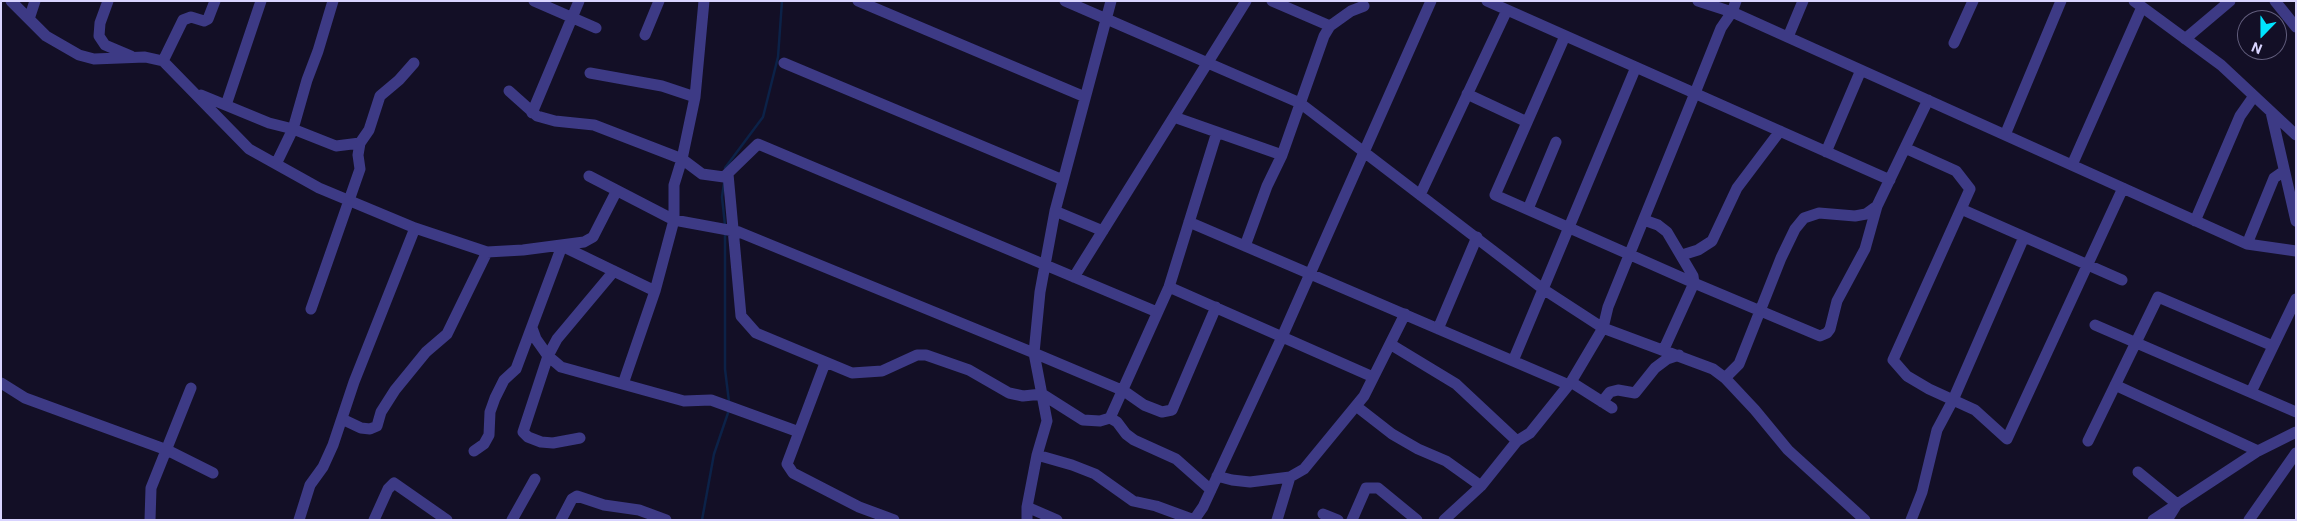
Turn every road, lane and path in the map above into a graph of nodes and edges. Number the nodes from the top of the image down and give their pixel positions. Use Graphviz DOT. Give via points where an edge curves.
graph roads {
  1 [pos="11,1"];
  2 [pos="34,1"];
  3 [pos="108,1"];
  4 [pos="215,1"];
  5 [pos="261,1"];
  6 [pos="333,1"];
  7 [pos="534,1"];
  8 [pos="579,1"];
  9 [pos="659,1"];
  10 [pos="704,1"];
  11 [pos="858,1"];
  12 [pos="1065,1"];
  13 [pos="1111,1"];
  14 [pos="1246,1"];
  15 [pos="1272,1"];
  16 [pos="1431,1"];
  17 [pos="1487,1"];
  18 [pos="1698,1"];
  19 [pos="1803,1"];
  20 [pos="1973,1"];
  21 [pos="2061,1"];
  22 [pos="2230,1"];
  23 [pos="2275,1"];
  24 [pos="2138,4"];
  25 [pos="1364,6"];
  26 [pos="1734,6"];
  27 [pos="1507,10"];
  28 [pos="572,18"];
  29 [pos="28,19"];
  30 [pos="1106,19"];
  31 [pos="1330,26"];
  32 [pos="2296,27"];
  33 [pos="596,28"];
  34 [pos="646,35"];
  35 [pos="1565,36"];
  36 [pos="1788,37"];
  37 [pos="2185,39"];
  38 [pos="1954,43"];
  39 [pos="135,57"];
  40 [pos="163,61"];
  41 [pos="414,63"];
  42 [pos="784,63"];
  43 [pos="1208,63"];
  44 [pos="1636,67"];
  45 [pos="1861,70"];
  46 [pos="590,72"];
  47 [pos="509,91"];
  48 [pos="194,93"];
  49 [pos="1467,94"];
  50 [pos="1695,94"];
  51 [pos="2254,96"];
  52 [pos="695,97"];
  53 [pos="1085,97"];
  54 [pos="1928,100"];
  55 [pos="1300,103"];
  56 [pos="226,105"];
  57 [pos="532,112"];
  58 [pos="2271,112"];
  59 [pos="1174,117"];
  60 [pos="1528,122"];
  61 [pos="293,129"];
  62 [pos="1780,131"];
  63 [pos="1216,132"];
  64 [pos="2005,135"];
  65 [pos="2296,135"];
  66 [pos="1556,142"];
  67 [pos="360,143"];
  68 [pos="1905,148"];
  69 [pos="1362,152"];
  70 [pos="1826,152"];
  71 [pos="1282,155"];
  72 [pos="682,159"];
  73 [pos="276,164"];
  74 [pos="2072,165"];
  75 [pos="2284,172"];
  76 [pos="728,174"];
  77 [pos="589,176"];
  78 [pos="1063,180"];
  79 [pos="1890,180"];
  80 [pos="2123,188"];
  81 [pos="616,192"];
  82 [pos="1420,195"];
  83 [pos="350,201"];
  84 [pos="1877,206"];
  85 [pos="1962,208"];
  86 [pos="1528,209"];
  87 [pos="1055,211"];
  88 [pos="674,220"];
  89 [pos="1644,220"];
  90 [pos="2194,220"];
  91 [pos="2296,221"];
  92 [pos="1189,222"];
  93 [pos="1569,227"];
  94 [pos="415,228"];
  95 [pos="734,231"];
  96 [pos="1103,231"];
  97 [pos="1477,237"];
  98 [pos="2024,237"];
  99 [pos="2248,244"];
  100 [pos="562,246"];
  101 [pos="1245,246"];
  102 [pos="2296,251"];
  103 [pos="487,252"];
  104 [pos="1630,254"];
  105 [pos="1682,255"];
  106 [pos="1045,264"];
  107 [pos="2088,265"];
  108 [pos="614,270"];
  109 [pos="1309,274"];
  110 [pos="1074,277"];
  111 [pos="2122,280"];
  112 [pos="1694,283"];
  113 [pos="1170,286"];
  114 [pos="1543,289"];
  115 [pos="655,291"];
  116 [pos="2296,298"];
  117 [pos="1216,307"];
  118 [pos="311,309"];
  119 [pos="1760,311"];
  120 [pos="1157,312"];
  121 [pos="1405,314"];
  122 [pos="2095,325"];
  123 [pos="532,328"];
  124 [pos="1603,328"];
  125 [pos="1438,329"];
  126 [pos="1282,337"];
  127 [pos="2136,343"];
  128 [pos="1390,344"];
  129 [pos="2273,346"];
  130 [pos="1664,349"];
  131 [pos="1034,353"];
  132 [pos="1679,355"];
  133 [pos="548,356"];
  134 [pos="1513,361"];
  135 [pos="825,364"];
  136 [pos="1373,377"];
  137 [pos="1725,378"];
  138 [pos="1,383"];
  139 [pos="623,384"];
  140 [pos="1570,384"];
  141 [pos="2115,385"];
  142 [pos="191,388"];
  143 [pos="1124,391"];
  144 [pos="2251,392"];
  145 [pos="1042,394"];
  146 [pos="1953,400"];
  147 [pos="1602,402"];
  148 [pos="1356,406"];
  149 [pos="1612,408"];
  150 [pos="2296,412"];
  151 [pos="1110,418"];
  152 [pos="342,420"];
  153 [pos="799,432"];
  154 [pos="2296,432"];
  155 [pos="580,438"];
  156 [pos="1517,441"];
  157 [pos="2088,442"];
  158 [pos="167,450"];
  159 [pos="2258,450"];
  160 [pos="474,451"];
  161 [pos="2296,453"];
  162 [pos="1037,455"];
  163 [pos="2138,472"];
  164 [pos="213,473"];
  165 [pos="1217,476"];
  166 [pos="1290,477"];
  167 [pos="535,479"];
  168 [pos="1481,486"];
  169 [pos="1211,490"];
  170 [pos="2177,504"];
  171 [pos="1027,507"];
  172 [pos="1323,514"];
  173 [pos="659,519"];
  174 [pos="150,520"];
  175 [pos="299,520"];
  176 [pos="374,520"];
  177 [pos="447,520"];
  178 [pos="512,520"];
  179 [pos="561,520"];
  180 [pos="894,520"];
  181 [pos="1027,520"];
  182 [pos="1057,520"];
  183 [pos="1277,520"];
  184 [pos="1338,520"];
  185 [pos="1352,520"];
  186 [pos="1417,520"];
  187 [pos="1444,520"];
  188 [pos="1865,520"];
  189 [pos="1911,520"];
  190 [pos="2153,520"];
  191 [pos="2167,520"];
  192 [pos="2249,520"];
  1 -- 29 [label="street"];
  2 -- 29 [label="street"];
  3 -- 39 [label="street" via="99,36 106,45"];
  4 -- 40 [label="street" via="208,20 191,16 183,20"];
  5 -- 56 [label="street"];
  6 -- 61 [label="street"];
  7 -- 28 [label="street"];
  8 -- 28 [label="street"];
  9 -- 34 [label="street"];
  10 -- 52 [label="street"];
  11 -- 53 [label="street"];
  12 -- 30 [label="street"];
  13 -- 30 [label="street"];
  14 -- 43 [label="street"];
  15 -- 31 [label="street"];
  16 -- 69 [label="street"];
  17 -- 27 [label="street"];
  18 -- 26 [label="street"];
  19 -- 36 [label="street"];
  20 -- 38 [label="street"];
  21 -- 64 [label="street"];
  22 -- 37 [label="street"];
  23 -- 32 [label="street"];
  24 -- 37 [label="street"];
  24 -- 74 [label="street"];
  25 -- 31 [label="street"];
  26 -- 36 [label="street"];
  26 -- 50 [label="street" via="1721,28"];
  27 -- 35 [label="street"];
  27 -- 49 [label="street"];
  28 -- 33 [label="street"];
  28 -- 57 [label="street"];
  29 -- 39 [label="street" via="46,36 79,54 94,59"];
  30 -- 43 [label="street"];
  30 -- 53 [label="street"];
  31 -- 55 [label="street"];
  35 -- 44 [label="street"];
  35 -- 60 [label="street"];
  36 -- 45 [label="street"];
  37 -- 51 [label="street" via="2221,65"];
  39 -- 40 [label="street"];
  40 -- 48 [label="street"];
  41 -- 67 [label="street" via="380,96"];
  42 -- 78 [label="street"];
  43 -- 55 [label="street"];
  43 -- 59 [label="street"];
  44 -- 50 [label="street"];
  44 -- 93 [label="street"];
  45 -- 54 [label="street"];
  45 -- 70 [label="street"];
  46 -- 52 [label="street" via="662,86"];
  47 -- 57 [label="street"];
  48 -- 56 [label="street"];
  48 -- 73 [label="street" via="249,149"];
  49 -- 60 [label="street"];
  49 -- 82 [label="street"];
  50 -- 62 [label="street"];
  50 -- 89 [label="street"];
  51 -- 58 [label="street"];
  51 -- 90 [label="street" via="2240,116"];
  52 -- 72 [label="street"];
  53 -- 78 [label="street"];
  54 -- 64 [label="street"];
  54 -- 68 [label="street"];
  55 -- 69 [label="street"];
  55 -- 71 [label="street"];
  56 -- 61 [label="street"];
  57 -- 72 [label="street" via="555,122 594,125"];
  58 -- 65 [label="street"];
  58 -- 75 [label="street"];
  59 -- 63 [label="street"];
  59 -- 96 [label="street"];
  60 -- 86 [label="street" via="1495,195"];
  61 -- 67 [label="street" via="336,146"];
  61 -- 73 [label="street"];
  62 -- 70 [label="street"];
  62 -- 105 [label="street" via="1737,188 1712,241"];
  63 -- 71 [label="street"];
  63 -- 92 [label="street"];
  64 -- 74 [label="street"];
  66 -- 86 [label="street"];
  67 -- 83 [label="street" via="360,169"];
  68 -- 79 [label="street"];
  68 -- 85 [label="street" via="1956,171 1963,178 1970,189"];
  69 -- 82 [label="street"];
  69 -- 109 [label="street"];
  70 -- 79 [label="street"];
  71 -- 101 [label="street"];
  72 -- 76 [label="street" via="702,174 724,178"];
  72 -- 88 [label="street" via="674,184"];
  73 -- 83 [label="street"];
  74 -- 80 [label="street"];
  75 -- 91 [label="street"];
  75 -- 99 [label="street" via="2274,178"];
  76 -- 95 [label="street"];
  76 -- 106 [label="street" via="758,144"];
  77 -- 81 [label="street"];
  78 -- 87 [label="street"];
  79 -- 84 [label="street"];
  80 -- 90 [label="street"];
  80 -- 107 [label="street"];
  81 -- 88 [label="street"];
  81 -- 100 [label="street" via="593,237"];
  82 -- 97 [label="street"];
  83 -- 94 [label="street"];
  83 -- 118 [label="street"];
  84 -- 119 [label="street" via="1866,214 1855,216 1820,213 1804,218 1795,229"];
  84 -- 119 [label="street" via="1865,249 1837,301 1827,334 1820,336"];
  85 -- 98 [label="street"];
  85 -- 146 [label="street" via="1893,360 1907,376"];
  86 -- 93 [label="street"];
  87 -- 96 [label="street"];
  87 -- 106 [label="street"];
  88 -- 95 [label="street"];
  88 -- 115 [label="street"];
  89 -- 104 [label="street"];
  89 -- 105 [label="street" via="1667,232"];
  90 -- 99 [label="street"];
  92 -- 101 [label="street"];
  92 -- 113 [label="street"];
  93 -- 104 [label="street"];
  93 -- 114 [label="street"];
  94 -- 103 [label="street"];
  94 -- 152 [label="street"];
  95 -- 131 [label="street"];
  95 -- 135 [label="street" via="741,316 756,333"];
  96 -- 110 [label="street"];
  97 -- 114 [label="street"];
  97 -- 125 [label="street"];
  98 -- 107 [label="street"];
  98 -- 146 [label="street"];
  99 -- 102 [label="street"];
  100 -- 103 [label="street"];
  100 -- 108 [label="street"];
  100 -- 123 [label="street"];
  101 -- 109 [label="street"];
  103 -- 152 [label="street" via="447,334 426,352 394,390 376,426 361,428"];
  104 -- 112 [label="street"];
  104 -- 124 [label="street"];
  105 -- 112 [label="street"];
  106 -- 110 [label="street"];
  106 -- 131 [label="street"];
  107 -- 111 [label="street"];
  107 -- 146 [label="street" via="2007,439 1976,410"];
  108 -- 115 [label="street"];
  108 -- 133 [label="street" via="557,339"];
  109 -- 121 [label="street"];
  109 -- 126 [label="street"];
  110 -- 120 [label="street"];
  112 -- 119 [label="street"];
  112 -- 130 [label="street"];
  113 -- 117 [label="street"];
  113 -- 120 [label="street"];
  114 -- 124 [label="street"];
  114 -- 134 [label="street"];
  115 -- 139 [label="street"];
  116 -- 129 [label="street"];
  117 -- 126 [label="street"];
  117 -- 143 [label="street" via="1172,410 1162,412 1144,405"];
  119 -- 137 [label="street" via="1739,364"];
  120 -- 143 [label="street"];
  121 -- 125 [label="street"];
  121 -- 128 [label="street"];
  122 -- 127 [label="street"];
  123 -- 133 [label="street"];
  123 -- 160 [label="street" via="516,369 504,380 495,398 484,444"];
  124 -- 130 [label="street"];
  124 -- 140 [label="street"];
  125 -- 134 [label="street"];
  126 -- 136 [label="street"];
  126 -- 165 [label="street"];
  127 -- 129 [label="street" via="2158,297"];
  127 -- 141 [label="street"];
  127 -- 144 [label="street"];
  128 -- 136 [label="street"];
  128 -- 156 [label="street" via="1456,384"];
  129 -- 144 [label="street"];
  130 -- 132 [label="street"];
  131 -- 143 [label="street"];
  131 -- 145 [label="street"];
  132 -- 137 [label="street"];
  132 -- 147 [label="street" via="1668,358 1655,368 1635,393 1610,392"];
  133 -- 139 [label="street" via="561,367"];
  133 -- 155 [label="street" via="523,432 541,442"];
  134 -- 140 [label="street"];
  135 -- 145 [label="street" via="852,373 882,371 917,355 926,355 969,370 1009,394"];
  135 -- 153 [label="street"];
  136 -- 148 [label="street"];
  137 -- 188 [label="street" via="1788,450"];
  138 -- 158 [label="street" via="24,398"];
  139 -- 153 [label="street" via="684,401 711,400"];
  140 -- 147 [label="street"];
  140 -- 156 [label="street" via="1530,433"];
  141 -- 157 [label="street"];
  141 -- 159 [label="street"];
  142 -- 158 [label="street"];
  143 -- 151 [label="street"];
  144 -- 150 [label="street"];
  145 -- 151 [label="street" via="1083,420"];
  145 -- 162 [label="street" via="1047,421"];
  146 -- 189 [label="street" via="1937,430 1922,492"];
  147 -- 149 [label="street"];
  148 -- 166 [label="street" via="1304,469"];
  148 -- 168 [label="street" via="1392,434 1446,461"];
  151 -- 169 [label="street" via="1134,440 1176,459"];
  152 -- 175 [label="street" via="323,467 310,485"];
  153 -- 180 [label="street" via="786,464 793,473 859,507"];
  154 -- 159 [label="street"];
  156 -- 168 [label="street"];
  158 -- 164 [label="street"];
  158 -- 174 [label="street" via="151,488"];
  159 -- 170 [label="street"];
  161 -- 192 [label="street"];
  162 -- 169 [label="street" via="1095,474 1132,502 1156,506 1194,520"];
  162 -- 171 [label="street"];
  163 -- 170 [label="street"];
  165 -- 166 [label="street" via="1250,482"];
  165 -- 169 [label="street"];
  166 -- 183 [label="street"];
  167 -- 178 [label="street"];
  168 -- 187 [label="street"];
  170 -- 190 [label="street"];
  170 -- 191 [label="street"];
  171 -- 181 [label="street"];
  171 -- 182 [label="street"];
  172 -- 184 [label="street"];
  173 -- 179 [label="street" via="639,510 604,505 577,496"];
  176 -- 177 [label="street" via="394,483"];
  185 -- 186 [label="street" via="1366,488 1378,488"];
}
